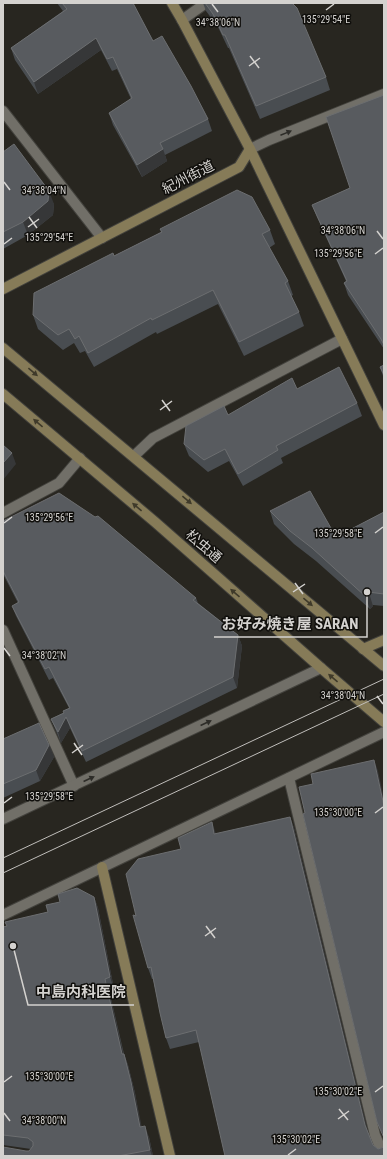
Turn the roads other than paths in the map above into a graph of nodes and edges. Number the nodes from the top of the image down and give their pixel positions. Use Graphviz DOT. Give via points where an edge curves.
graph roads {
  1 [pos="172,3"];
  2 [pos="206,3"];
  3 [pos="182,20"];
  4 [pos="384,94"];
  5 [pos="3,111"];
  6 [pos="250,149"];
  7 [pos="102,238"];
  8 [pos="3,289"];
  9 [pos="342,339"];
  10 [pos="3,348"];
  11 [pos="3,394"];
  12 [pos="384,425"];
  13 [pos="134,456"];
  14 [pos="80,458"];
  15 [pos="3,514"];
  16 [pos="3,630"];
  17 [pos="384,640"];
  18 [pos="363,649"];
  19 [pos="384,666"];
  20 [pos="321,668"];
  21 [pos="384,722"];
  22 [pos="384,732"];
  23 [pos="289,778"];
  24 [pos="74,786"];
  25 [pos="3,819"];
  26 [pos="102,867"];
  27 [pos="3,915"];
  28 [pos="383,1155"];
  29 [pos="170,1156"];
  1 -- 3 [label="street"];
  2 -- 3 [label="street"];
  3 -- 6 [label="street"];
  6 -- 4 [label="street, one-way"];
  5 -- 7 [label="street"];
  6 -- 7 [label="street, 紀州街道" via="239,167"];
  6 -- 9 [label="street"];
  7 -- 8 [label="street, 紀州街道"];
  9 -- 12 [label="street"];
  9 -- 13 [label="street" via="153,438"];
  10 -- 13 [label="street, 松虫通, one-way"];
  14 -- 11 [label="street, 松虫通, one-way"];
  13 -- 18 [label="street, 松虫通, one-way"];
  14 -- 15 [label="street" via="59,483"];
  20 -- 14 [label="street, 松虫通, one-way"];
  16 -- 24 [label="street"];
  17 -- 18 [label="street"];
  18 -- 19 [label="street, 松虫通"];
  21 -- 20 [label="street, 松虫通, one-way"];
  24 -- 20 [label="street, one-way"];
  22 -- 23 [label="street"];
  23 -- 26 [label="street"];
  23 -- 28 [label="street" via="375,1135"];
  24 -- 25 [label="street"];
  26 -- 27 [label="street"];
  26 -- 29 [label="street"];
}
